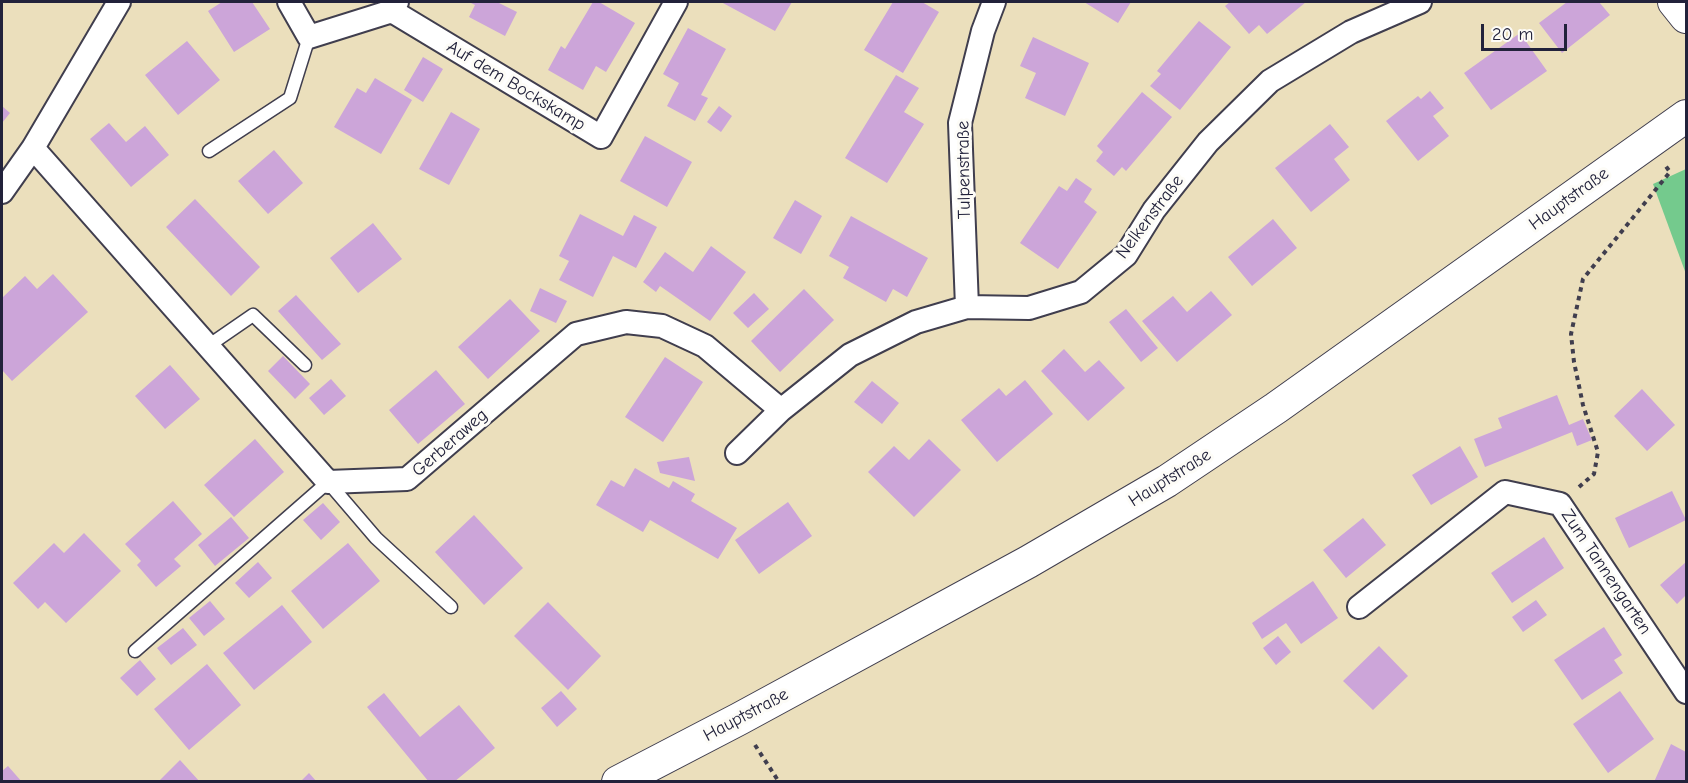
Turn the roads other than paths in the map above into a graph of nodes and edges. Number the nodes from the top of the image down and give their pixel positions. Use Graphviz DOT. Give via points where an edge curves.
graph roads {
  1 [pos="118,2"];
  2 [pos="289,2"];
  3 [pos="676,2"];
  4 [pos="994,2"];
  5 [pos="1420,2"];
  6 [pos="1674,2"];
  7 [pos="394,6"];
  8 [pos="1686,17"];
  9 [pos="309,37"];
  10 [pos="1686,116"];
  11 [pos="33,148"];
  12 [pos="209,151"];
  13 [pos="2,192"];
  14 [pos="967,307"];
  15 [pos="208,346"];
  16 [pos="305,365"];
  17 [pos="781,410"];
  18 [pos="736,453"];
  19 [pos="328,482"];
  20 [pos="450,607"];
  21 [pos="1359,607"];
  22 [pos="135,651"];
  23 [pos="1686,692"];
  24 [pos="618,782"];
  1 -- 11 [label="street"];
  2 -- 9 [label="street"];
  3 -- 7 [label="street, Auf dem Bockskamp" via="601,136"];
  4 -- 14 [label="street, Tulpenstraße" via="983,30 960,123"];
  5 -- 14 [label="street, Nelkenstraße" via="1351,32 1270,81 1208,142 1154,210 1126,255 1081,292 1029,308"];
  6 -- 8 [label="main road"];
  7 -- 9 [label="street, Auf dem Bockskamp"];
  9 -- 12 [label="lane" via="290,98"];
  10 -- 24 [label="main road, Hauptstraße" via="1167,481 1028,562"];
  11 -- 13 [label="street"];
  11 -- 15 [label="street"];
  14 -- 17 [label="street, Nelkenstraße" via="916,322 850,355"];
  15 -- 16 [label="lane" via="253,315"];
  15 -- 19 [label="street"];
  17 -- 18 [label="street, Nelkenstraße"];
  17 -- 19 [label="street, Gerberaweg" via="705,346 662,326 626,322 576,334 408,479"];
  19 -- 20 [label="lane" via="375,538"];
  19 -- 22 [label="lane"];
  21 -- 23 [label="street, Zum Tannengarten" via="1505,492 1560,504"];
}
